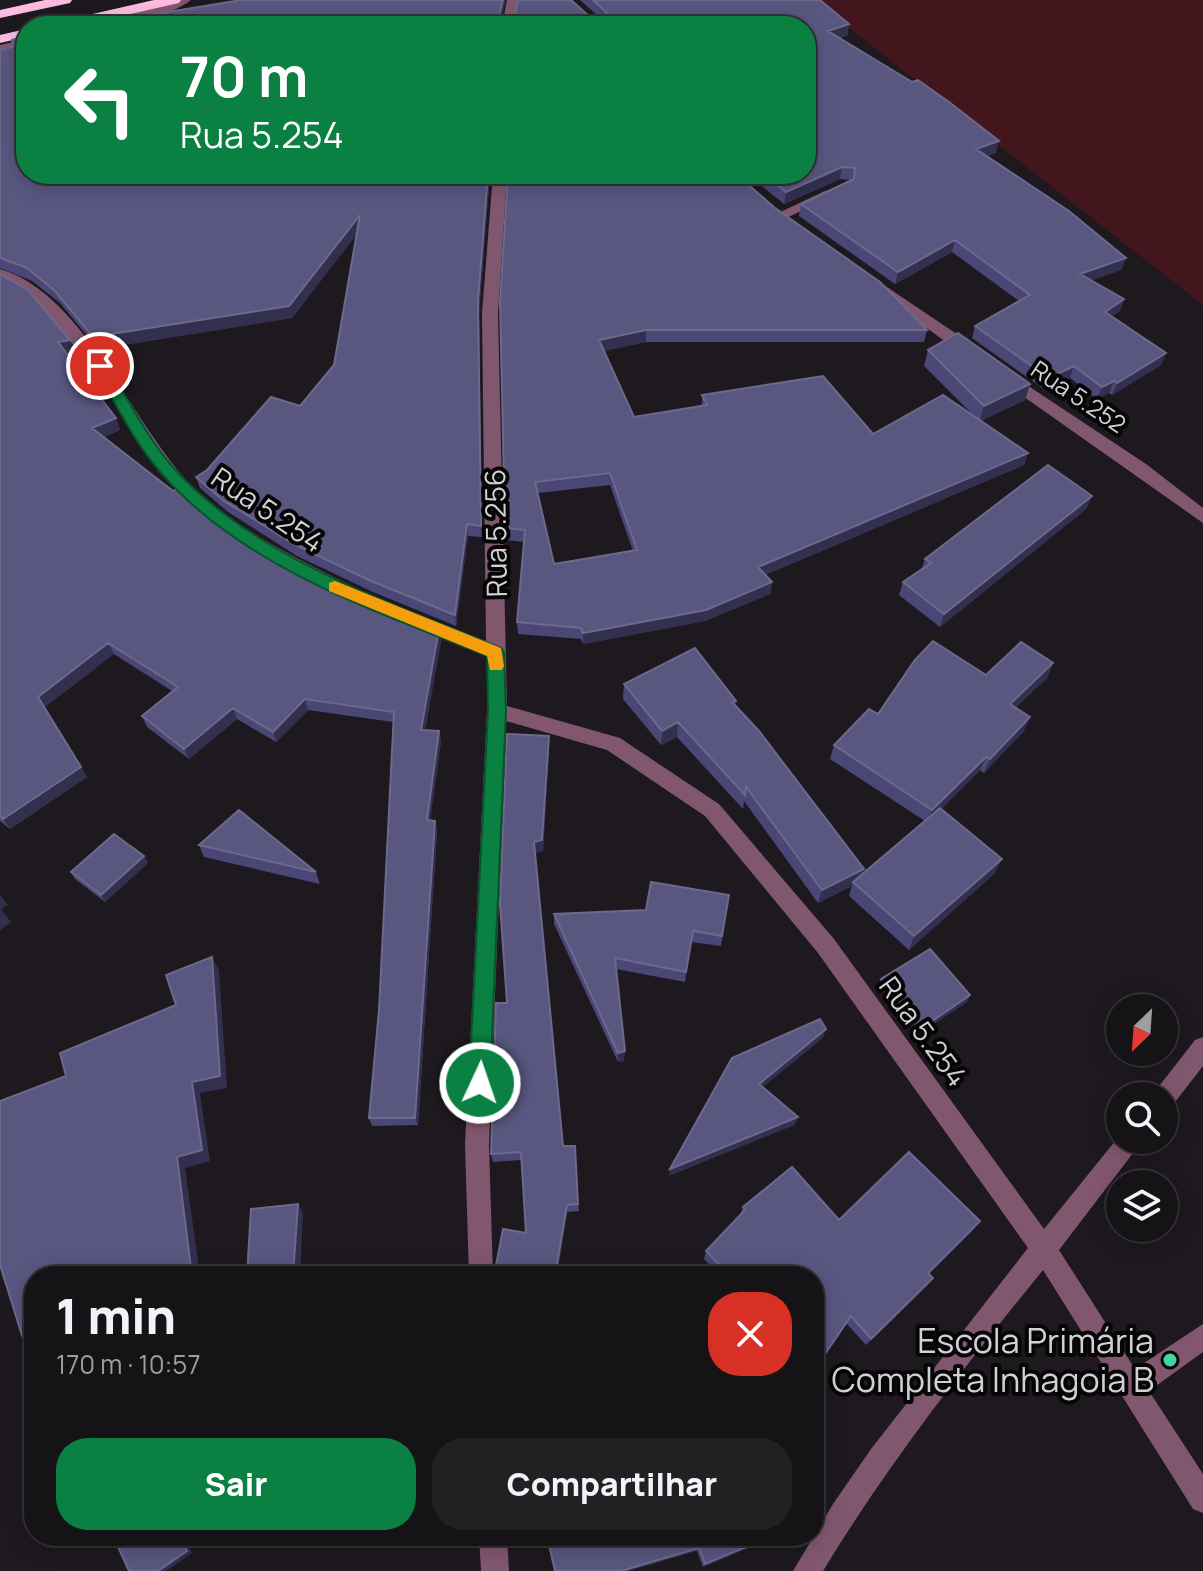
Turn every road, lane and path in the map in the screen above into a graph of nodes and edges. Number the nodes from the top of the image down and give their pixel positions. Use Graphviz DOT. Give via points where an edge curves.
graph roads {
  1 [pos="65,0"];
  2 [pos="174,0"];
  3 [pos="185,0"];
  4 [pos="0,14"];
  5 [pos="103,16"];
  6 [pos="137,16"];
  7 [pos="16,38"];
  8 [pos="0,49"];
  9 [pos="499,184"];
  10 [pos="833,191"];
  11 [pos="781,214"];
  12 [pos="858,271"];
  13 [pos="0,274"];
  14 [pos="1203,517"];
  15 [pos="374,604"];
  16 [pos="400,615"];
  17 [pos="495,652"];
  18 [pos="497,711"];
  19 [pos="1203,1048"];
  20 [pos="1176,1082"];
  21 [pos="1120,1154"];
  22 [pos="1045,1251"];
  23 [pos="481,1266"];
  24 [pos="1203,1337"];
  25 [pos="1132,1387"];
  26 [pos="1203,1499"];
  27 [pos="824,1540"];
  28 [pos="494,1546"];
  29 [pos="821,1546"];
  30 [pos="495,1571"];
  31 [pos="807,1571"];
  1 -- 4 [label="highway"];
  2 -- 5 [label="highway"];
  3 -- 6 [label="street"];
  7 -- 8 [label="street"];
  9 -- 17 [label="street, Rua 5.256" via="490,313"];
  10 -- 11 [label="street"];
  12 -- 14 [label="street, Rua 5.252"];
  13 -- 15 [label="street, Rua 5.254" via="40,297 100,366 164,467 191,495 271,552"];
  16 -- 17 [label="street"];
  17 -- 18 [label="street, Rua 5.256"];
  18 -- 22 [label="street, Rua 5.254" via="613,744 712,810 826,946"];
  18 -- 23 [label="street, Rua 5.256" via="477,1145"];
  19 -- 20 [label="street"];
  21 -- 22 [label="street"];
  22 -- 25 [label="street, Rua 5.254"];
  22 -- 27 [label="street" via="885,1448"];
  24 -- 25 [label="street"];
  25 -- 26 [label="street, Rua 5.254"];
  28 -- 30 [label="street"];
  29 -- 31 [label="street"];
}
